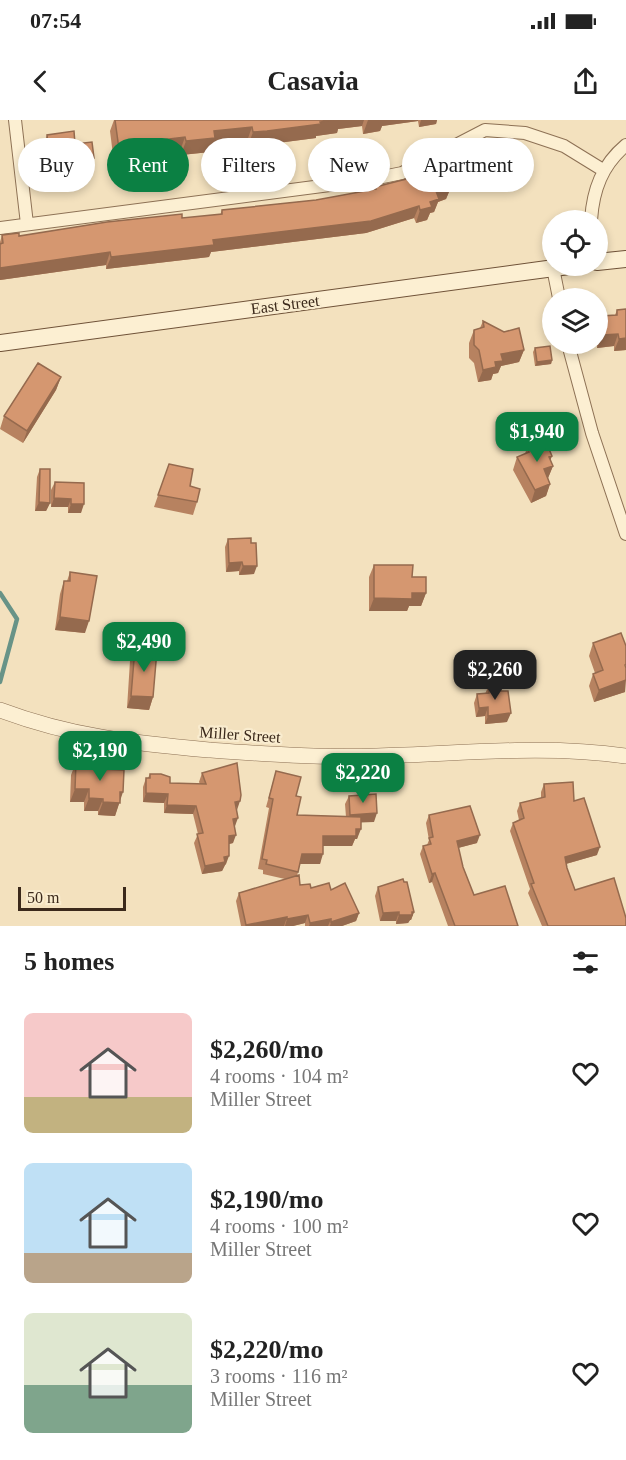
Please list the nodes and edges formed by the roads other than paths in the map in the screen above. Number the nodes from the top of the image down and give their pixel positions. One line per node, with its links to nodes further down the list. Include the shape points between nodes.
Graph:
1 (15, 120): 6 (street)
2 (483, 125): 4 (street, via 564,146); 6 (street, via 402,173)
3 (626, 145): 4 (street)
4 (603, 170): 5 (street)
5 (593, 210)
6 (27, 224): 7 (street)
7 (0, 228)
8 (626, 259): 9 (main road)
9 (608, 261)
10 (542, 270): 11 (main road, East Street)
11 (0, 343)
12 (571, 354): 13 (street)
13 (626, 534)
14 (0, 710): 15 (street, Miller Street, via 99,739 251,753 338,757 574,749)
15 (626, 756)

